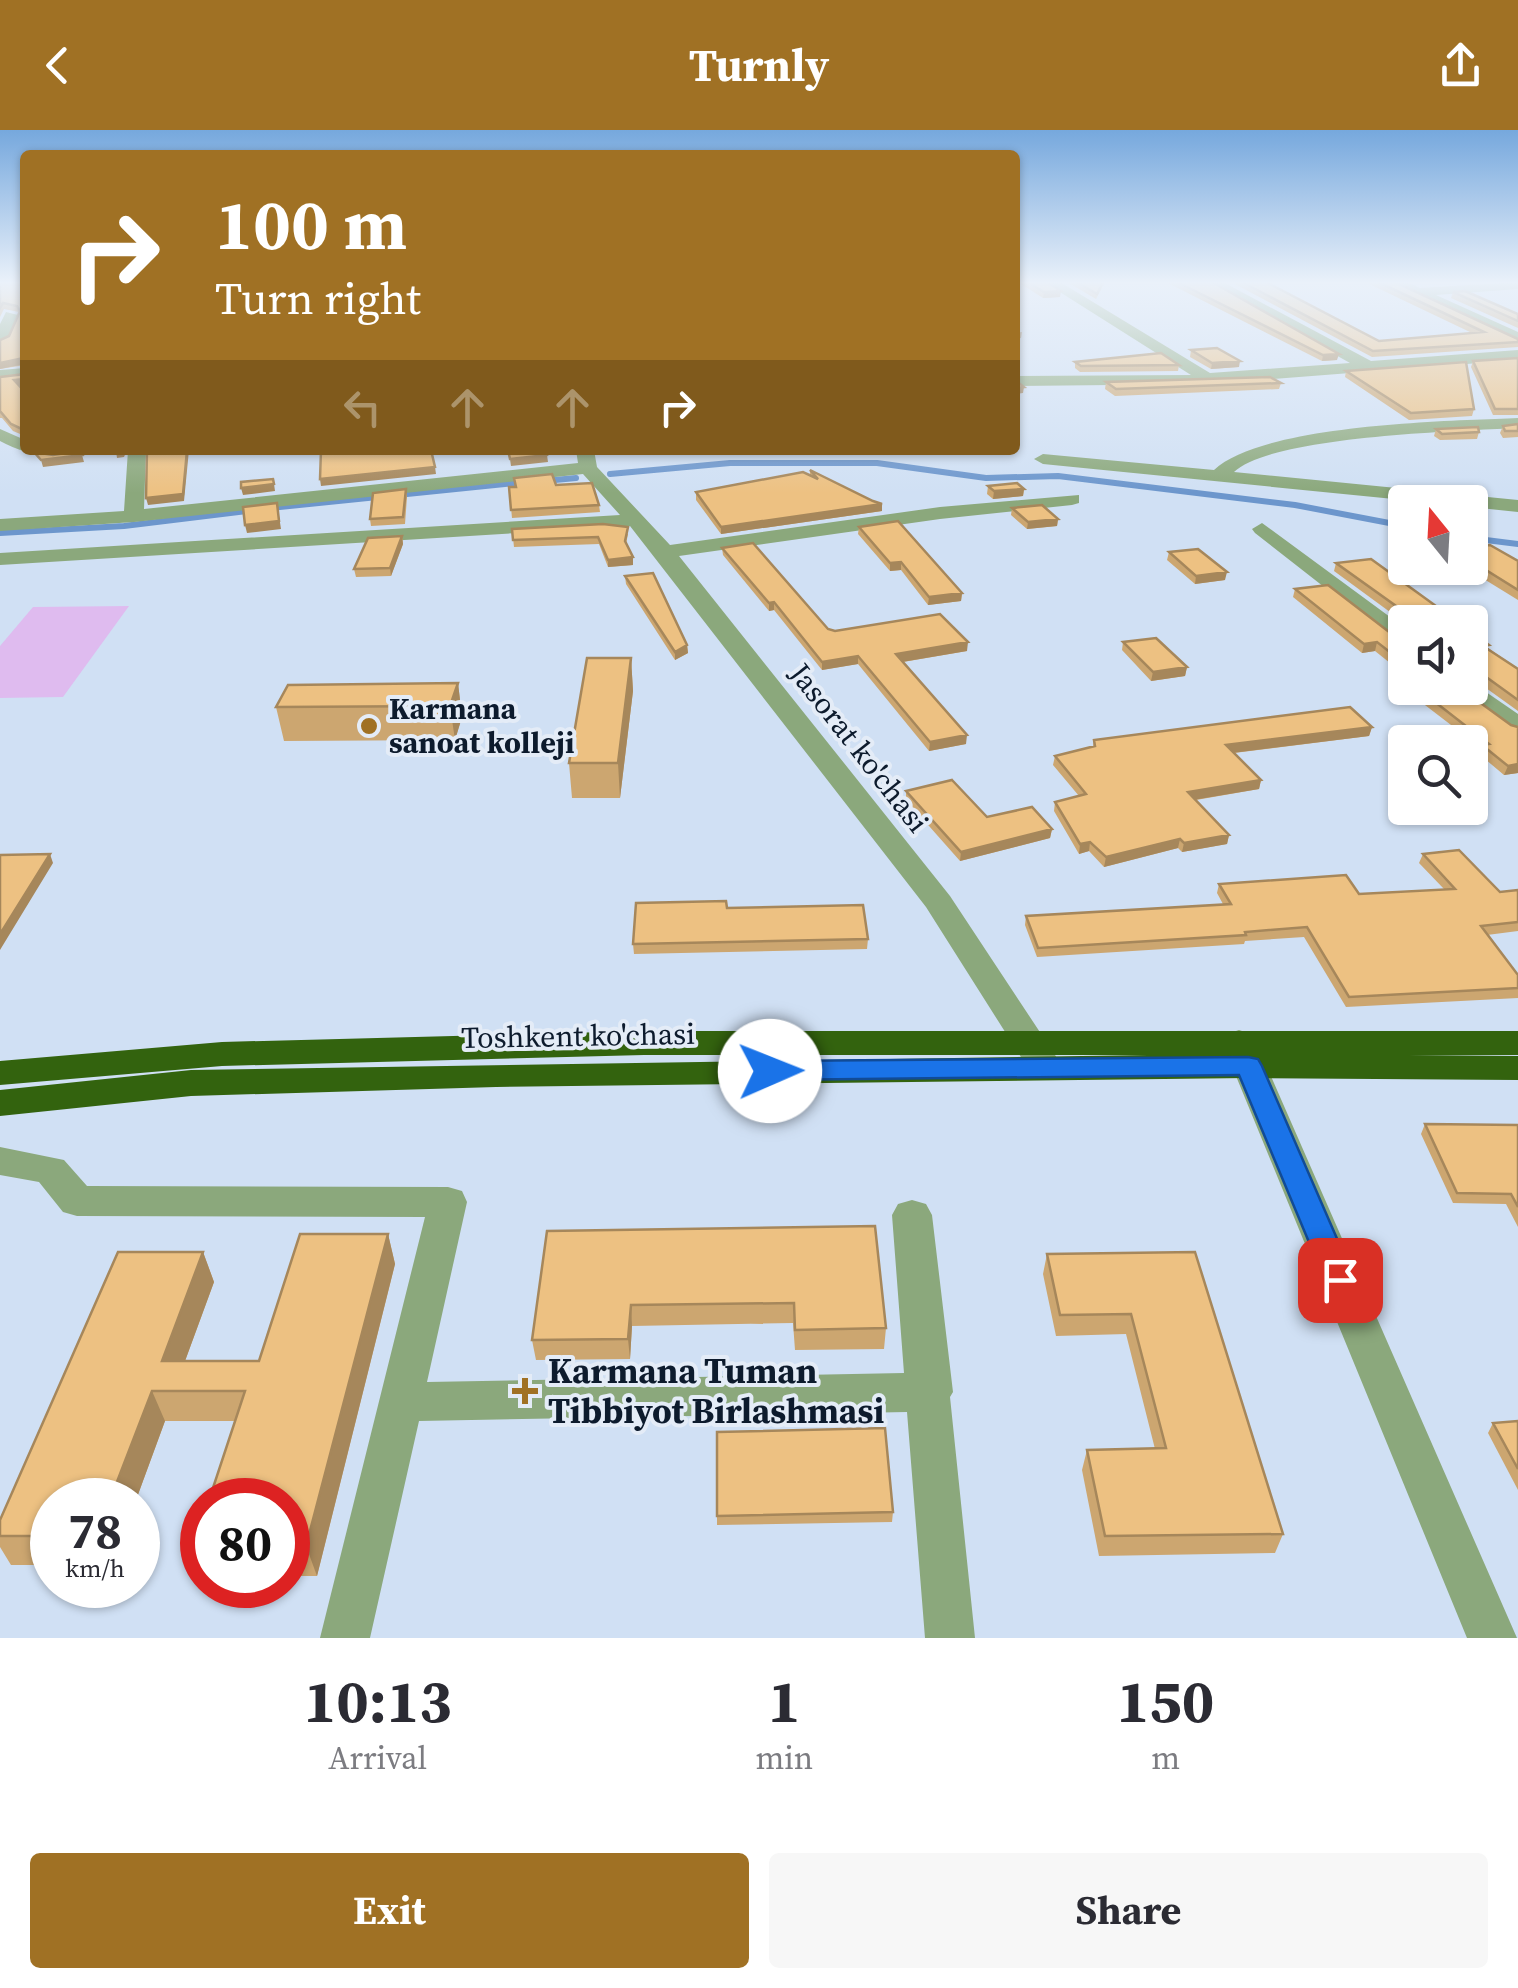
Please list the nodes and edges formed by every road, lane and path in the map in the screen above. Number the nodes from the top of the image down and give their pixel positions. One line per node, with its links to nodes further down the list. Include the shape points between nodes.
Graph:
1 (1165, 352): 5 (street)
2 (1343, 352): 4 (street)
3 (1518, 355): 4 (street)
4 (1368, 366): 5 (street)
5 (1209, 379): 6 (street)
6 (1024, 380)
7 (1518, 423): 11 (street, via 1293,444 1236,460)
8 (137, 455): 14 (street)
9 (1043, 459): 11 (street)
10 (592, 467): 14 (street); 15 (street, Jasorat ko'chasi)
11 (1219, 476): 13 (street)
12 (1072, 499): 18 (street)
13 (1518, 506)
14 (134, 516): 16 (street)
15 (635, 520): 18 (street, Jasorat ko'chasi); 19 (street)
16 (0, 525)
17 (1262, 530): 20 (street)
18 (664, 552): 25 (street, Jasorat ko'chasi, via 939,903)
19 (0, 559)
20 (1388, 626)
21 (1488, 703): 22 (street)
22 (1518, 726)
23 (1518, 1043): 24 (highway, Toshkent ko'chasi)
24 (1244, 1054): 25 (highway, Toshkent ko'chasi); 26 (highway, Toshkent ko'chasi); 35 (street)
25 (1039, 1056): 27 (highway, Toshkent ko'chasi, via 644,1043 222,1054); 28 (highway, Toshkent ko'chasi, via 191,1083)
26 (1518, 1068)
27 (0, 1073)
28 (0, 1103)
29 (0, 1161): 32 (street, via 51,1170 77,1201 448,1202)
30 (912, 1215): 31 (street)
31 (930, 1392): 32 (street); 34 (street)
32 (401, 1402): 33 (street)
33 (345, 1638)
34 (950, 1638)
35 (1492, 1638)

